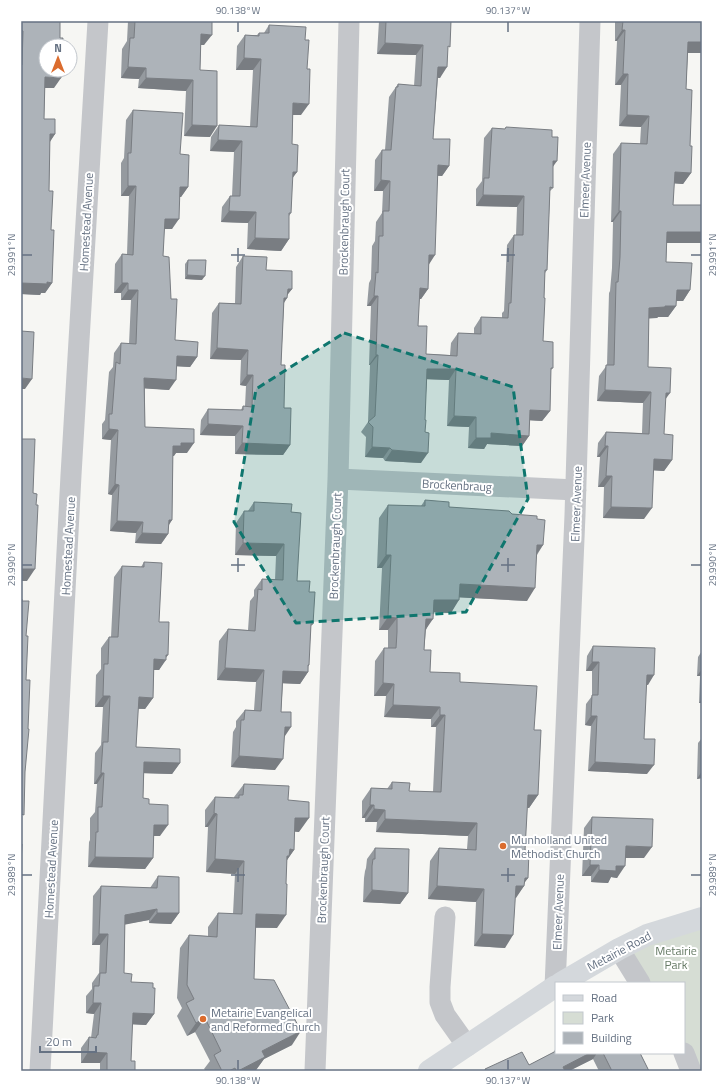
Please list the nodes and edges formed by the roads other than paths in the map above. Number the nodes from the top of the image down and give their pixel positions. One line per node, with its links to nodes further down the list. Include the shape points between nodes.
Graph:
1 (98, 21): 15 (street, Homestead Avenue)
2 (349, 21): 4 (street, Brockenbraugh Court)
3 (590, 21): 5 (street, Elmeer Avenue)
4 (338, 479): 5 (street, Brockenbraug); 16 (street, Brockenbraugh Court)
5 (576, 490): 9 (street, Elmeer Avenue)
6 (445, 917): 13 (street, via 440,1002 445,1015)
7 (702, 918): 8 (main road, Metairie Road, via 648,935)
8 (619, 949): 10 (main road, Metairie Road); 11 (street)
9 (557, 982)
10 (562, 982)
11 (639, 982)
12 (555, 986): 13 (main road, Metairie Road)
13 (467, 1046): 17 (main road, Metairie Road)
14 (684, 1054): 18 (street)
15 (40, 1071)
16 (315, 1071)
17 (429, 1071)
18 (691, 1071)

